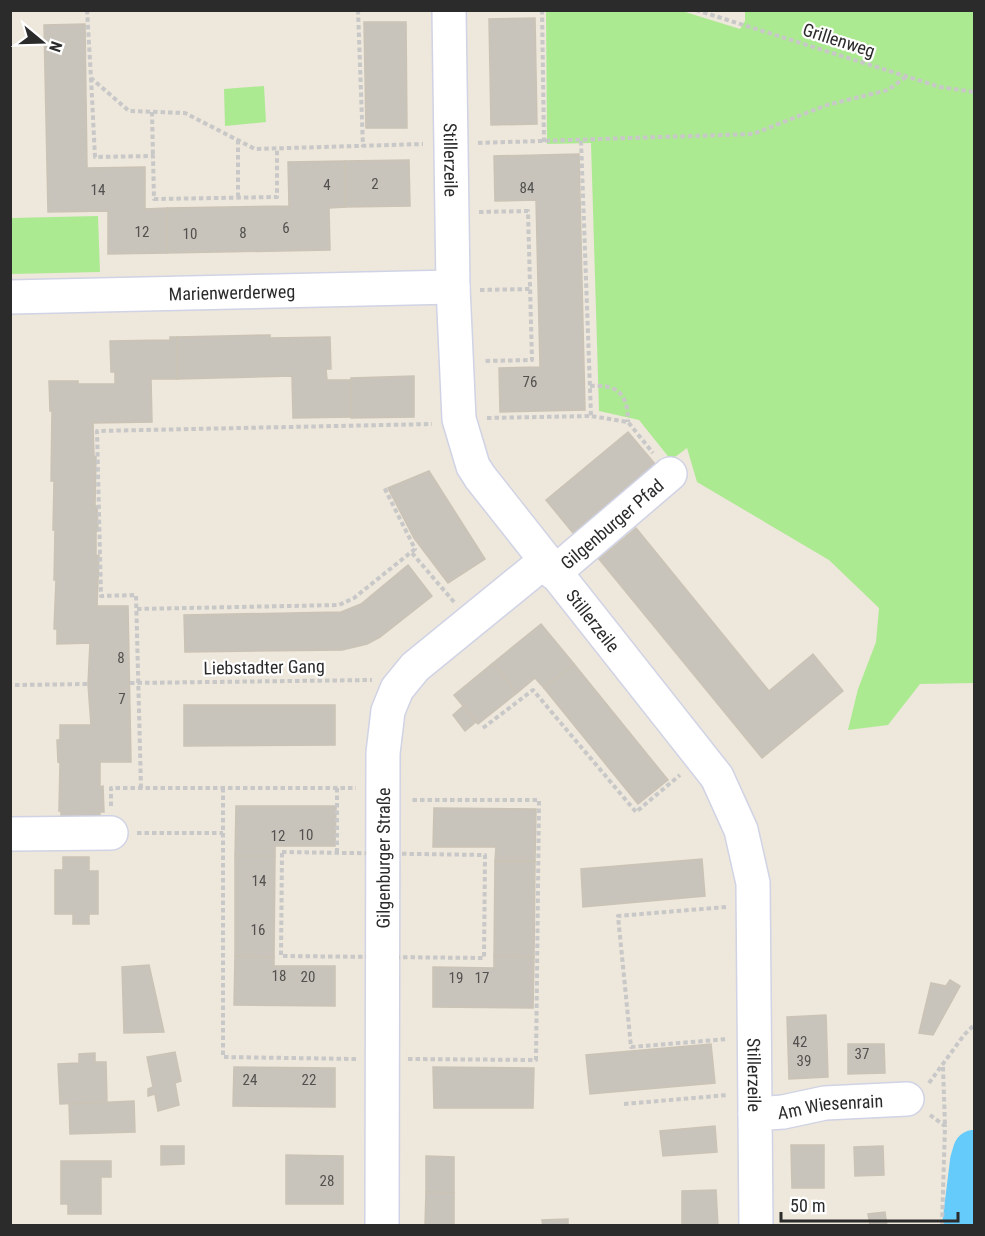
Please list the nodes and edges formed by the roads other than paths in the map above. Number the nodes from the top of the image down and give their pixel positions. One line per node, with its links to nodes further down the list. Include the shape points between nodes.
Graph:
1 (449, 10): 2 (street, Stillerzeile)
2 (453, 287): 3 (street, Marienwerderweg); 5 (street, Stillerzeile, via 459,421 473,466)
3 (10, 297)
4 (670, 474): 5 (street, Gilgenburger Pfad)
5 (550, 567): 9 (street, Stillerzeile, via 717,777 741,830 753,883); 10 (street, Gilgenburger Straße, via 415,667 397,689 388,711 383,794)
6 (111, 833): 7 (street)
7 (10, 834)
8 (907, 1099): 9 (street, Am Wiesenrain, via 825,1103 783,1112)
9 (755, 1104): 11 (street, Stillerzeile)
10 (382, 1226)
11 (756, 1226)

